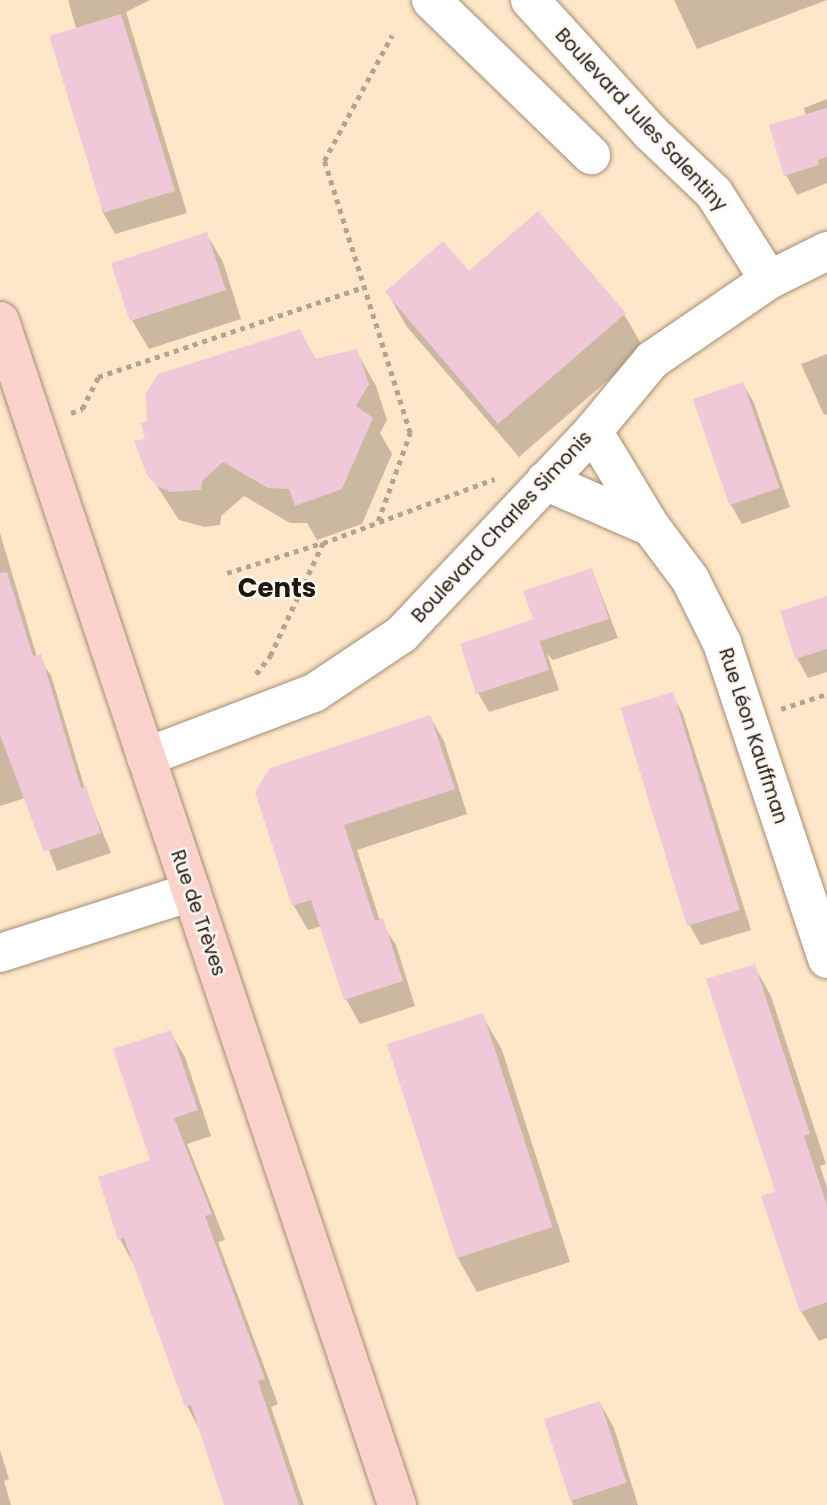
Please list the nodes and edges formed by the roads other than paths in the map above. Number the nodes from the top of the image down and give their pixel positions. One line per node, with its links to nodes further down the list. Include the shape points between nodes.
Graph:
1 (431, 0): 3 (street)
2 (530, 0): 5 (street, Boulevard Jules Salentiny, via 651,133 714,193)
3 (591, 155)
4 (827, 251): 5 (street, Boulevard Charles Simonis)
5 (769, 280): 7 (street, Boulevard Charles Simonis, via 652,360)
6 (0, 321): 10 (main road, Rue de Trèves)
7 (593, 431): 8 (street, Boulevard Charles Simonis); 9 (street, Rue Léon Kauffman)
8 (536, 490): 9 (street, Rue Léon Kauffman); 10 (street, Boulevard Charles Simonis, via 402,634 314,693)
9 (650, 527): 13 (street, Rue Léon Kauffman, via 690,579 722,643)
10 (146, 757): 11 (main road, Rue de Trèves)
11 (191, 892): 12 (street); 14 (main road, Rue de Trèves)
12 (0, 953)
13 (827, 959)
14 (397, 1505)

